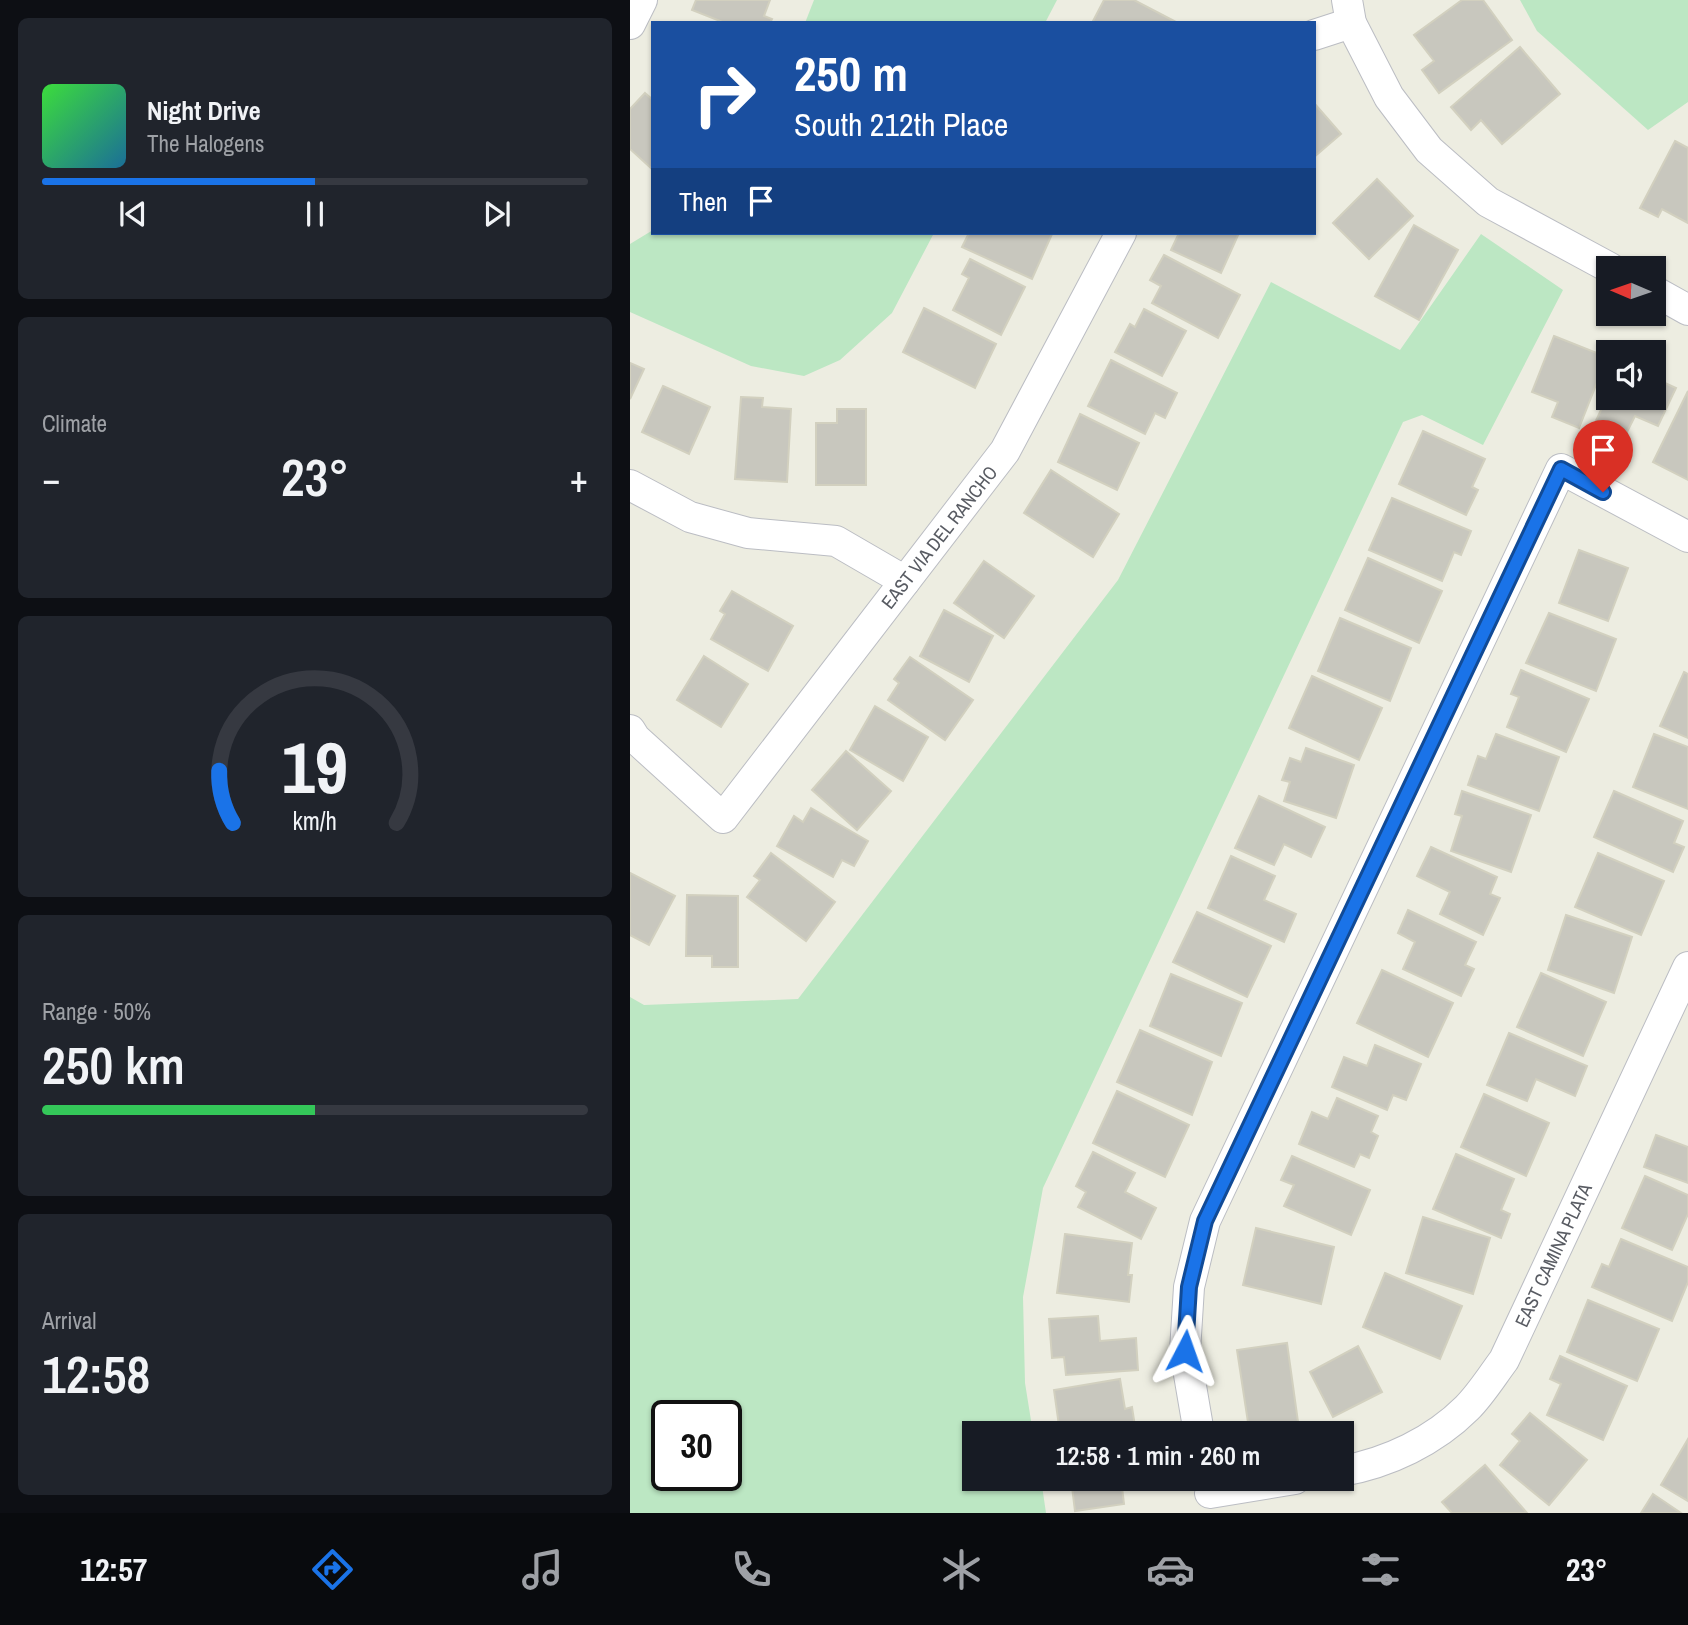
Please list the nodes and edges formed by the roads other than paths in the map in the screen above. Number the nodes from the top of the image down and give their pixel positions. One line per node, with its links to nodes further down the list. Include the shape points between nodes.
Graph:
1 (642, 0): 3 (street)
2 (1349, 11): 4 (street); 6 (street, via 1389,97 1429,149 1488,202)
3 (630, 24)
4 (1316, 34)
5 (1120, 235): 11 (street, EAST VIA DEL RANCHO, via 1005,451)
6 (1596, 260)
7 (1666, 298): 8 (street)
8 (1688, 310)
9 (630, 485): 11 (street, via 690,517 748,533 836,541)
10 (1688, 537): 14 (street, via 1561,469 1205,1221 1189,1287 1185,1351)
11 (905, 581): 12 (street, EAST VIA DEL RANCHO, via 723,818)
12 (630, 730)
13 (1688, 967): 15 (street, EAST CAMINA PLATA, via 1504,1360 1467,1408 1422,1444)
14 (1197, 1421)
15 (1354, 1469)
16 (1231, 1491): 17 (street)
17 (1210, 1495)

